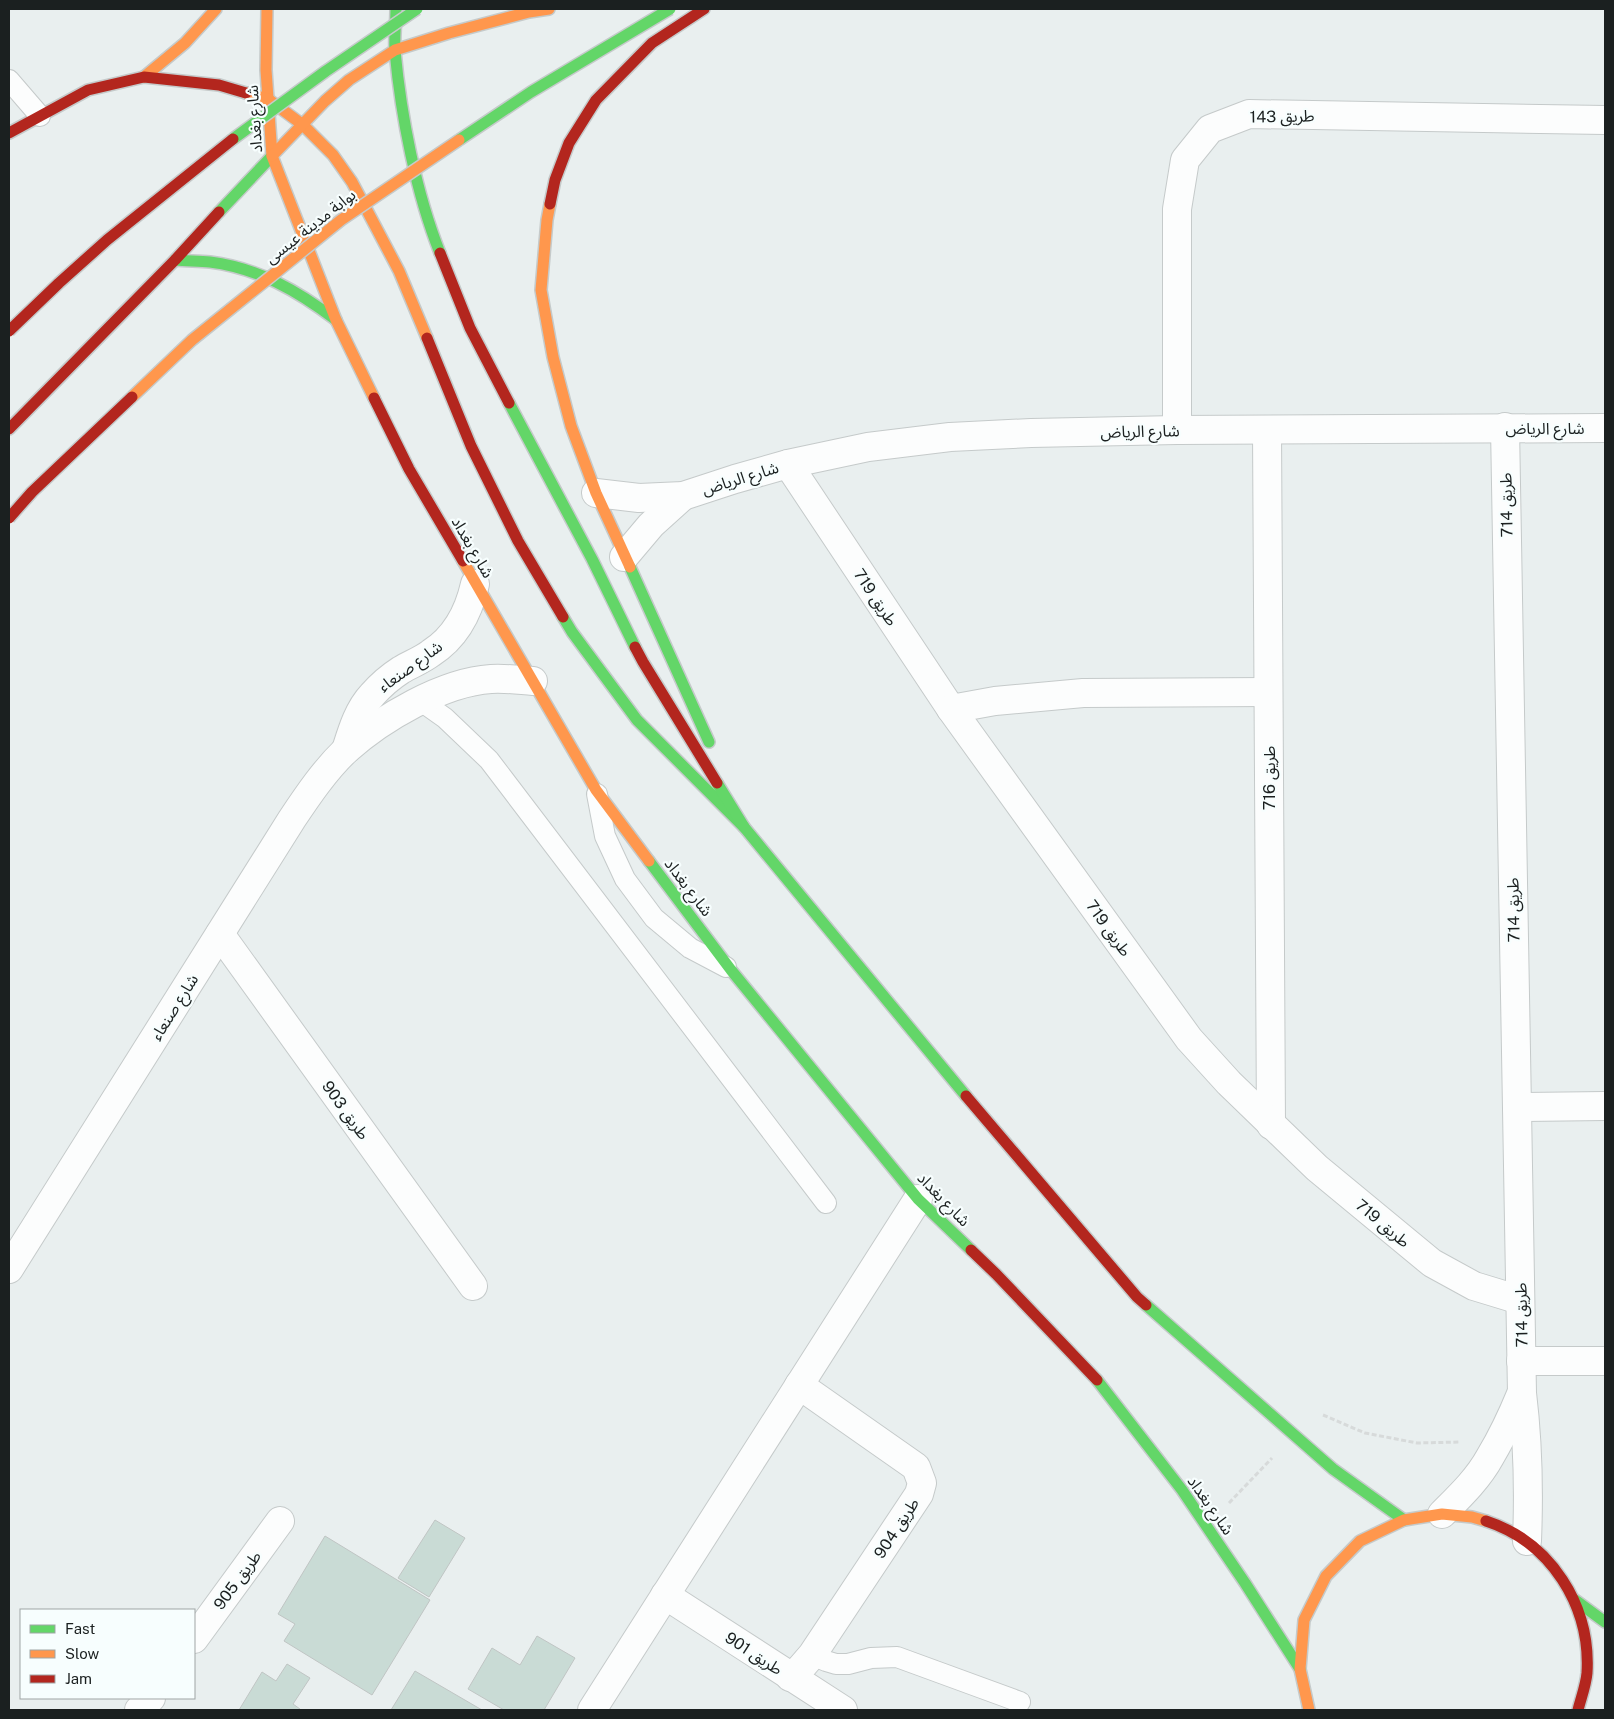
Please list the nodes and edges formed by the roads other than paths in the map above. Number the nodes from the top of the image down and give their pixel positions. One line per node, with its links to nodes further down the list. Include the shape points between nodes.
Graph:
1 (216, 9): 9 (main road, via 185,42)
2 (267, 9): 11 (main road, شارع بغداد)
3 (396, 9): 8 (main road)
4 (417, 9): 19 (main road, bridge, via 339,61 199,165 66,277)
5 (549, 9): 8 (main road, via 449,33)
6 (670, 9): 28 (main road, بوابة مدينة عيسى, bridge, via 531,92 341,220 192,340 32,492)
7 (704, 9): 26 (main road, via 652,43 596,100 569,143 555,180 547,220 542,290 553,357 571,426)
8 (395, 50): 14 (main road, via 349,80); 37 (main road, via 406,130 429,225 470,328 643,662)
9 (144, 77): 11 (main road, via 219,85); 12 (main road, via 88,90)
10 (9, 80): 12 (lane)
11 (268, 99): 14 (main road); 16 (main road, شارع بغداد)
12 (40, 116): 15 (main road)
13 (1605, 120): 23 (street, طريق 143, via 1250,114 1210,129 1185,160 1177,209)
14 (303, 125): 16 (main road); 37 (main road, via 333,155 352,182 399,271 471,446 518,541 572,632 637,720)
15 (9, 133)
16 (272, 156): 17 (main road); 18 (main road, شارع بغداد)
17 (175, 260): 18 (main road, via 245,269 278,281 309,298); 22 (main road)
18 (336, 320): 30 (main road, شارع بغداد, via 409,468)
19 (9, 331)
20 (1505, 427): 21 (street, شارع الرياض); 24 (street, شارع الرياض); 41 (street, طريق 714)
21 (1605, 428)
22 (9, 429)
23 (1177, 430): 24 (street, شارع الرياض); 25 (street, شارع الرياض, via 950,437 868,447)
24 (1267, 430): 32 (street, طريق 716)
25 (788, 464): 27 (street, شارع الرياض); 34 (street, طريق 719)
26 (596, 493): 27 (street, شارع الرياض, via 639,498); 29 (main road)
27 (683, 496): 29 (street, شارع الرياض, via 651,524)
28 (9, 518)
29 (624, 557): 37 (main road, via 717,758)
30 (475, 584): 31 (main road, شارع بغداد); 35 (street, شارع صنعاء, via 465,615 445,642 401,670 371,696 360,713)
31 (533, 681): 33 (street, شارع صنعاء, via 476,681 449,688); 36 (main road, شارع بغداد)
32 (1268, 692): 34 (street, via 1083,693 995,701); 42 (street, طريق 716)
33 (421, 701): 35 (street, شارع صنعاء, via 395,715); 44 (lane, via 446,718 489,760)
34 (951, 709): 42 (street, طريق 719, via 1189,1039)
35 (346, 750): 38 (street, شارع صنعاء, via 309,795)
36 (596, 790): 39 (main road, شارع بغداد); 39 (lane, via 605,836 636,895 654,918 690,948)
37 (744, 827): 53 (main road, via 951,1079 1137,1297 1334,1469)
38 (220, 934): 45 (street, شارع صنعاء); 46 (street, طريق 903)
39 (731, 970): 43 (main road, شارع بغداد)
40 (1605, 1106): 41 (street)
41 (1517, 1107): 47 (street, طريق 714)
42 (1272, 1125): 47 (street, طريق 719, via 1317,1168 1432,1263 1474,1286)
43 (918, 1199): 50 (street); 61 (main road, شارع بغداد, via 996,1274 1095,1378 1182,1490)
44 (826, 1203)
45 (9, 1269)
46 (473, 1286)
47 (1520, 1300): 49 (street, طريق 714)
48 (1605, 1361): 49 (street)
49 (1521, 1362): 51 (street, طريق 714)
50 (800, 1385): 56 (street); 60 (street, طريق 904, via 916,1468 922,1483 919,1494)
51 (1522, 1392): 52 (street, طريق 714, via 1508,1426 1489,1458 1468,1488); 55 (street, طريق 714, via 1529,1467)
52 (1442, 1514): 53 (main road); 55 (main road, via 1472,1517 1501,1526)
53 (1404, 1520): 61 (main road, via 1360,1542 1326,1576 1304,1620)
54 (280, 1521): 59 (street, طريق 905)
55 (1527, 1541): 57 (main road, via 1554,1567)
56 (665, 1595): 62 (street, طريق 901); 65 (street)
57 (1575, 1600): 58 (main road); 67 (main road, via 1586,1636 1587,1674)
58 (1605, 1622)
59 (195, 1638)
60 (812, 1655): 62 (street, طريق 904); 63 (lane, via 836,1664 897,1657)
61 (1300, 1668): 64 (main road)
62 (790, 1677): 66 (street, طريق 901)
63 (1020, 1702)
64 (1306, 1709)
65 (592, 1710)
66 (843, 1710)
67 (1578, 1710)

